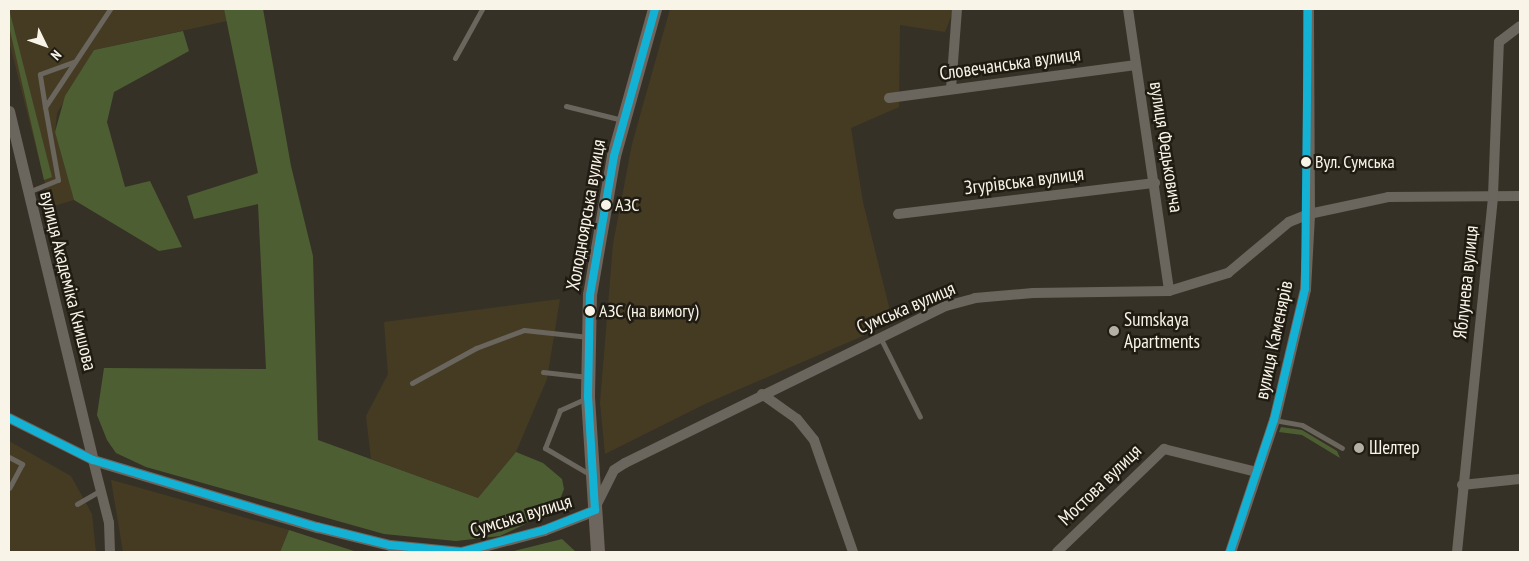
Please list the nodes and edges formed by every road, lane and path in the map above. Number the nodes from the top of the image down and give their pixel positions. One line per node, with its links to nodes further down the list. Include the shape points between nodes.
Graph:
1 (110, 9): 9 (lane)
2 (482, 9): 8 (lane)
3 (655, 9): 16 (main road, Холодноярська вулиця)
4 (957, 9): 11 (street)
5 (1128, 9): 10 (street, вулиця Федьковича)
6 (1308, 9): 22 (street, вулиця Каменярів)
7 (1520, 26): 19 (street, Яблунева вулиця, via 1499,42)
8 (455, 58)
9 (74, 62): 14 (lane); 14 (lane, via 40,74)
10 (1136, 65): 11 (street, Словечанська вулиця); 17 (street, вулиця Федьковича)
11 (951, 89): 12 (street, Словечанська вулиця)
12 (889, 98)
13 (566, 106): 16 (lane)
14 (45, 107): 18 (lane, via 58,180)
15 (9, 111): 18 (street, вулиця Академіка Книшова)
16 (623, 120): 25 (main road, Холодноярська вулиця, via 590,295)
17 (1155, 183): 21 (street, Згурівська вулиця); 23 (street, вулиця Федьковича)
18 (28, 192): 36 (street, вулиця Академіка Книшова)
19 (1493, 196): 20 (street, Сумська вулиця); 22 (street, Сумська вулиця, via 1388,197); 40 (street, Яблунева вулиця)
20 (1520, 196)
21 (898, 214)
22 (1309, 214): 23 (street, Сумська вулиця, via 1290,222 1228,273); 33 (street, вулиця Каменярів, via 1305,289)
23 (1169, 291): 24 (street, Сумська вулиця, via 975,298)
24 (879, 336): 29 (street, Сумська вулиця); 31 (lane)
25 (589, 337): 27 (main road, Холодноярська вулиця); 28 (lane, via 524,330)
26 (543, 372): 27 (lane)
27 (588, 377): 30 (main road, Холодноярська вулиця)
28 (412, 383)
29 (762, 394): 44 (street, Сумська вулиця, via 619,467); 48 (street, via 798,419 814,440)
30 (588, 397): 38 (main road, Холодноярська вулиця); 38 (lane, via 560,410 546,448)
31 (920, 417)
32 (9, 418): 36 (street, Сумська вулиця)
33 (1274, 420): 34 (lane, via 1302,425); 37 (street, вулиця Каменярів)
34 (1342, 448)
35 (9, 457): 41 (lane, via 22,464)
36 (93, 460): 42 (street); 46 (street, Сумська вулиця, via 317,527 390,544)
37 (1257, 472): 49 (street, Мостова вулиця, via 1164,450); 50 (street, вулиця Каменярів)
38 (595, 477): 44 (main road, Холодноярська вулиця)
39 (1520, 479): 40 (street)
40 (1462, 485): 51 (street, Яблунева вулиця)
41 (9, 488)
42 (101, 490): 43 (lane); 45 (street, via 110,522)
43 (77, 504)
44 (595, 510): 46 (street, Сумська вулиця, via 536,533); 47 (main road, Холодноярська вулиця)
45 (110, 552)
46 (461, 552)
47 (598, 552)
48 (853, 552)
49 (1057, 552)
50 (1230, 552)
51 (1456, 552)

